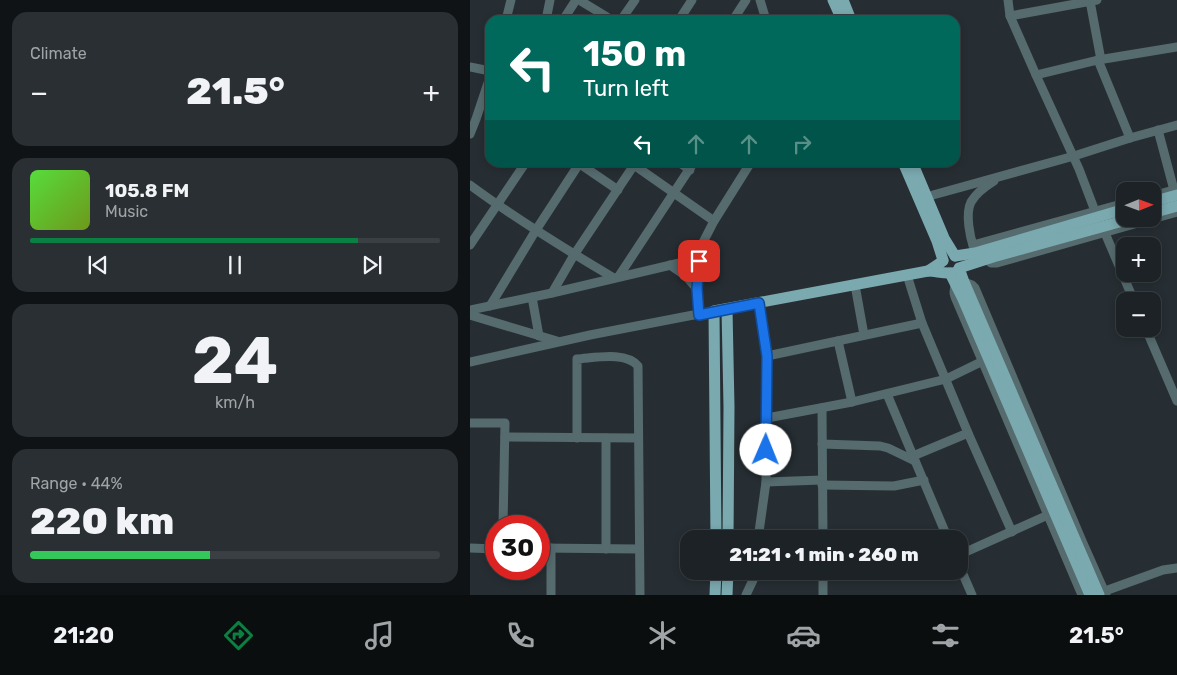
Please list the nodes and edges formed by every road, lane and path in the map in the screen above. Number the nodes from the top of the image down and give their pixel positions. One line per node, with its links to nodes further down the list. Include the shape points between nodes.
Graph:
1 (511, 0): 12 (street)
2 (550, 0): 13 (street)
3 (578, 0): 14 (street); 15 (street)
4 (635, 0): 16 (street)
5 (692, 0): 17 (street)
6 (746, 0): 18 (street)
7 (760, 0): 19 (street)
8 (833, 0): 20 (main road)
9 (843, 0): 21 (main road)
10 (1008, 0): 22 (street)
11 (1094, 1): 22 (street); 24 (street)
12 (507, 15)
13 (547, 15)
14 (567, 15)
15 (604, 15)
16 (624, 15)
17 (685, 15)
18 (736, 15)
19 (764, 15)
20 (840, 15)
21 (849, 15)
22 (1010, 16): 27 (street)
23 (1177, 47): 24 (street)
24 (1100, 60): 27 (street); 32 (street)
25 (470, 67): 26 (street)
26 (485, 71)
27 (1036, 75): 33 (street)
28 (485, 94): 31 (street)
29 (1177, 125): 30 (street)
30 (1158, 130): 32 (street); 46 (street)
31 (470, 134)
32 (1130, 138): 33 (street)
33 (1074, 156): 43 (street); 55 (street)
34 (523, 167): 51 (street)
35 (575, 167): 62 (street)
36 (584, 167): 45 (street)
37 (633, 167): 45 (street)
38 (639, 167): 47 (street)
39 (691, 167): 47 (street)
40 (747, 167): 59 (street)
41 (905, 167): 70 (main road)
42 (914, 167): 68 (main road)
43 (1001, 177): 49 (street); 66 (street, via 971,202 970,236)
44 (470, 185): 51 (street)
45 (618, 190): 67 (street)
46 (1176, 191): 48 (street); 50 (main road)
47 (674, 193): 59 (street); 75 (street)
48 (1161, 194)
49 (933, 195)
50 (1161, 198)
51 (497, 205): 62 (street); 64 (street)
52 (1116, 205): 55 (street)
53 (1177, 206): 54 (main road)
54 (1161, 210)
55 (1095, 211): 66 (street)
56 (1116, 211): 66 (main road)
57 (1177, 212): 58 (street)
58 (1161, 216)
59 (714, 221): 65 (street)
60 (1116, 223): 69 (main road)
61 (1122, 228): 63 (street)
62 (536, 230): 67 (street); 82 (street)
63 (1105, 233): 69 (street, via 997,263); 78 (street)
64 (470, 245)
65 (701, 247): 71 (street, via 688,261); 77 (street)
66 (974, 249): 68 (main road)
67 (574, 255): 75 (street); 79 (street)
68 (955, 256): 70 (main road, via 947,256); 74 (main road, via 960,263)
69 (986, 260): 74 (main road)
70 (943, 261): 72 (main road); 74 (main road, via 943,269)
71 (670, 265): 75 (street); 77 (street)
72 (928, 271): 73 (main road); 74 (main road)
73 (907, 275): 76 (main road); 88 (street)
74 (955, 276): 95 (street, via 955,297); 134 (main road); 143 (main road)
75 (617, 277): 79 (street)
76 (855, 284): 81 (main road); 89 (street)
77 (697, 289): 87 (street)
78 (1130, 292)
79 (552, 293): 80 (street)
80 (532, 297): 82 (street); 90 (street)
81 (759, 303): 83 (main road); 94 (street)
82 (490, 306): 84 (street)
83 (727, 309): 85 (main road); 117 (main road)
84 (470, 310)
85 (714, 311): 87 (street); 116 (main road)
86 (470, 315): 90 (street)
87 (699, 315): 93 (street)
88 (922, 323): 89 (street); 97 (street)
89 (864, 335): 92 (street)
90 (539, 336): 93 (street)
91 (1149, 337): 99 (street)
92 (838, 341): 94 (street); 100 (street)
93 (559, 342): 96 (street)
94 (767, 356): 102 (street)
95 (982, 360): 97 (street); 115 (street)
96 (470, 362)
97 (946, 379): 98 (street); 104 (street)
98 (887, 394): 100 (street); 110 (street)
99 (1177, 401)
100 (852, 402): 101 (street)
101 (822, 408): 102 (street); 109 (street)
102 (767, 418): 112 (street)
103 (470, 423): 105 (street, via 505,423)
104 (968, 433): 110 (street); 121 (street)
105 (505, 437): 106 (street); 114 (street)
106 (577, 438): 107 (street); 108 (street, via 577,359 619,357 638,366)
107 (606, 438): 108 (street); 125 (street)
108 (638, 438): 126 (street)
109 (822, 444): 110 (street, via 880,446); 113 (street)
110 (914, 458): 111 (street)
111 (924, 480): 113 (street, via 894,486); 120 (street)
112 (766, 482): 113 (street); 118 (street)
113 (822, 482): 119 (street)
114 (503, 515)
115 (1048, 515): 121 (street); 142 (street)
116 (716, 530)
117 (728, 530)
118 (759, 530)
119 (823, 530)
120 (944, 530)
121 (1012, 532): 127 (street)
122 (470, 548): 124 (street)
123 (551, 548): 125 (street); 135 (street)
124 (485, 549)
125 (606, 549): 126 (street)
126 (639, 549): 136 (street)
127 (968, 551)
128 (1177, 568): 134 (street, via 1163,570)
129 (716, 580): 137 (main road)
130 (728, 580): 138 (main road)
131 (753, 580): 139 (street)
132 (823, 580): 140 (street)
133 (966, 580): 141 (street)
134 (1103, 594)
135 (551, 595)
136 (640, 595)
137 (715, 595)
138 (727, 595)
139 (746, 595)
140 (823, 595)
141 (972, 595)
142 (1082, 595)
143 (1090, 595)

